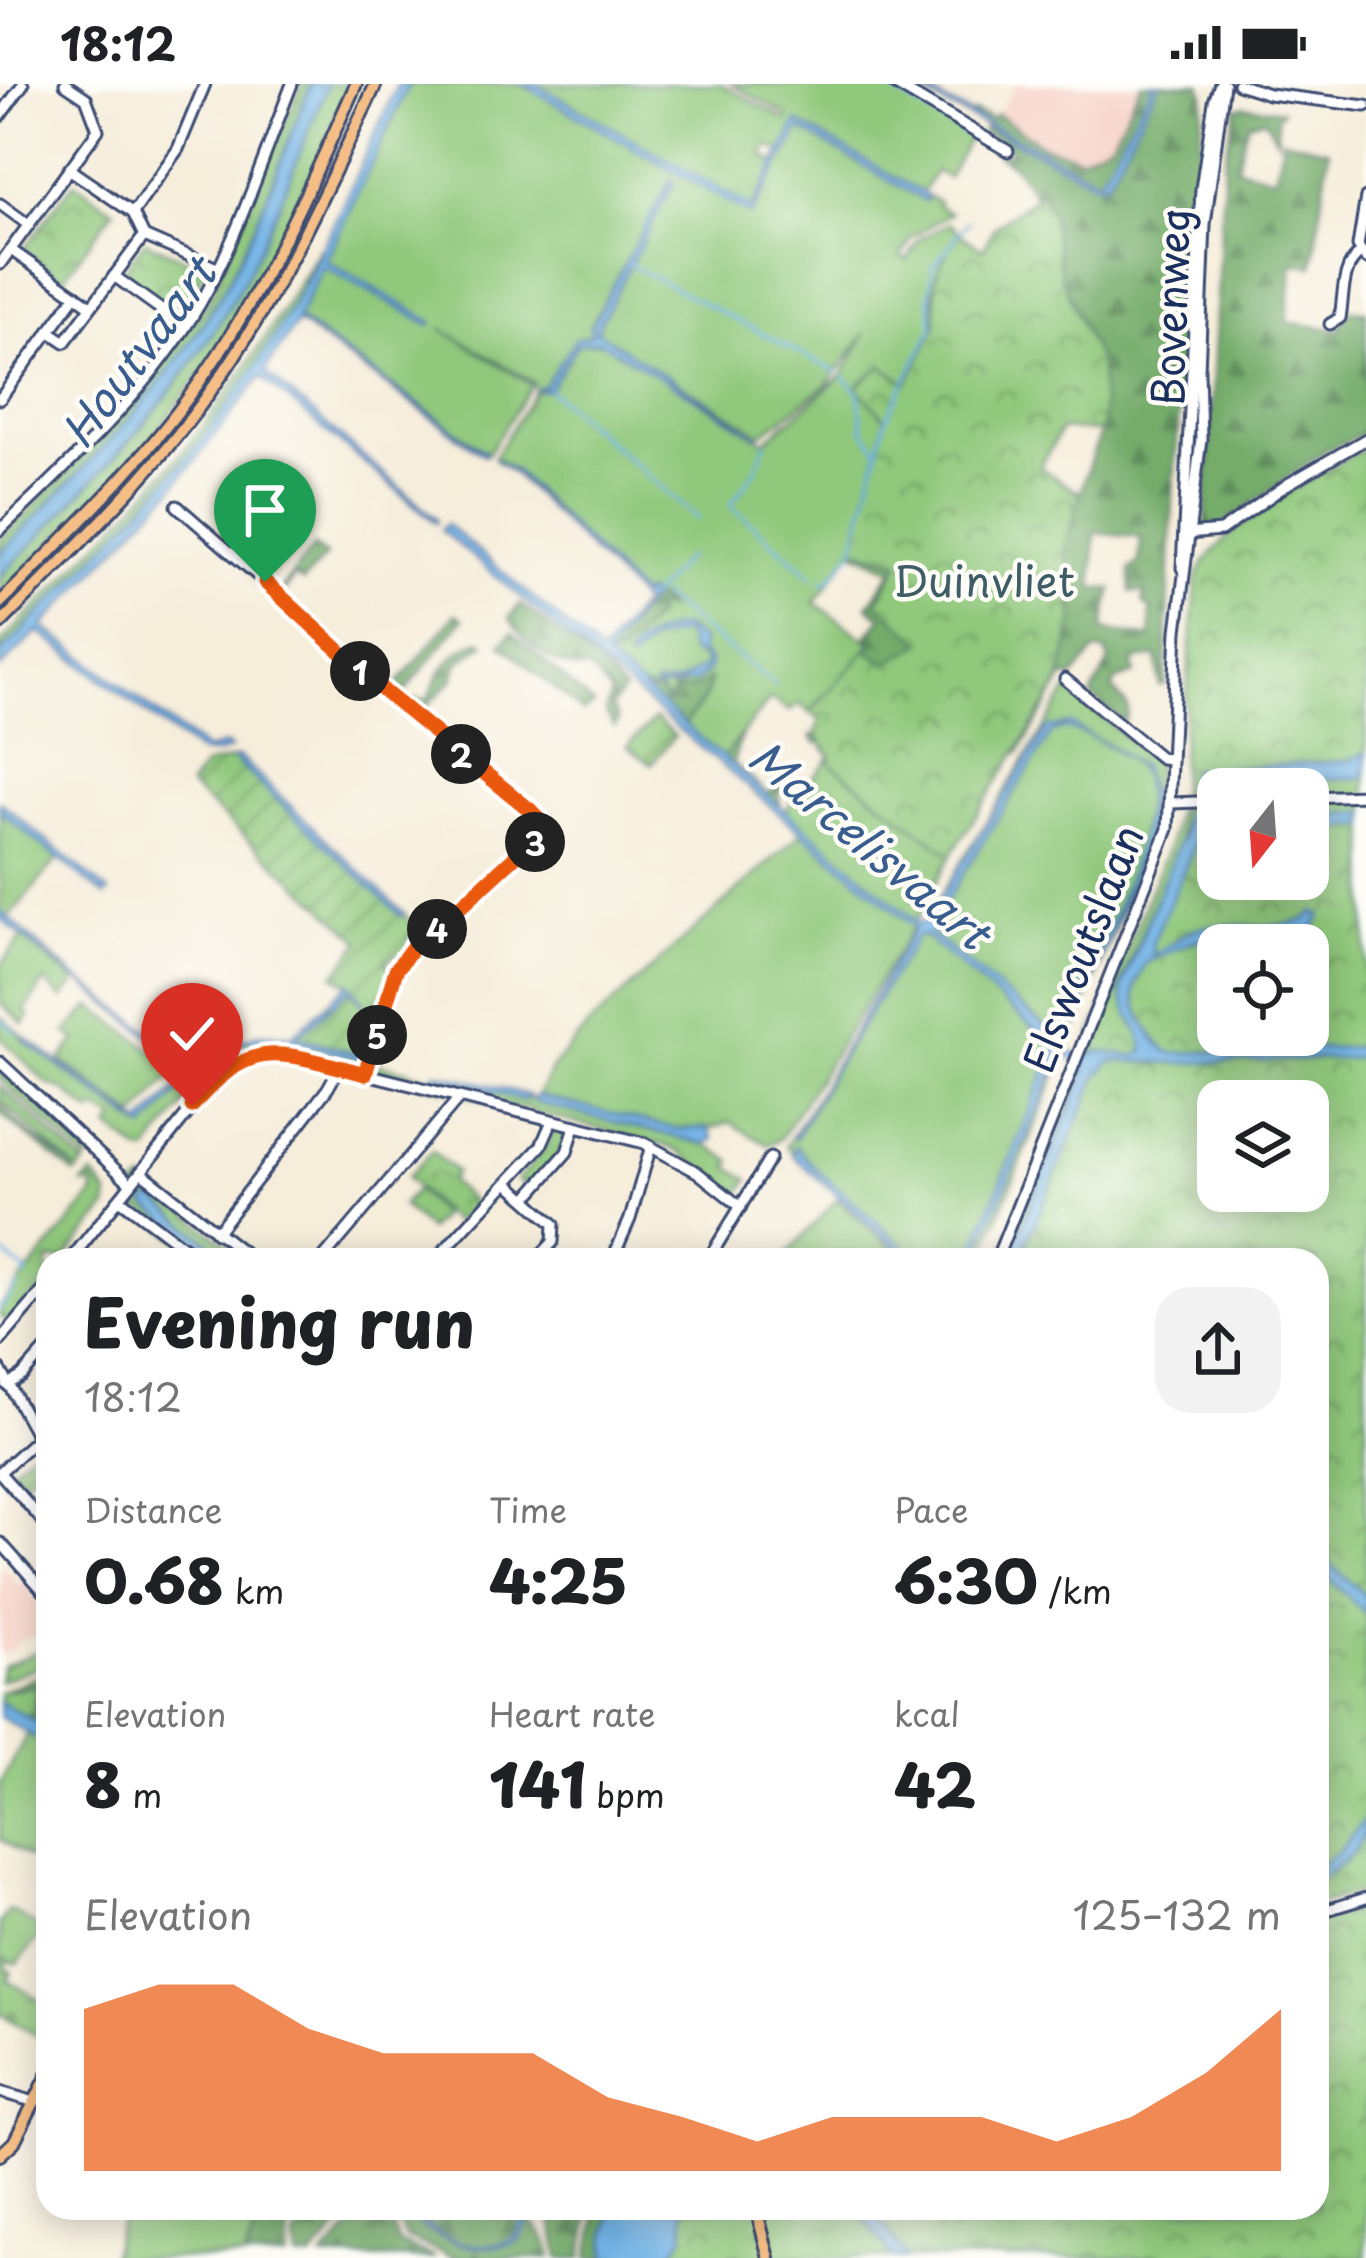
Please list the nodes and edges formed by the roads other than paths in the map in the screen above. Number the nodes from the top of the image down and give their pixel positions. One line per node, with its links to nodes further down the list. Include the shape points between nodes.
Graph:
1 (23, 84): 13 (street)
2 (65, 84): 15 (street, via 86,98 98,130)
3 (205, 84): 18 (street, via 178,149)
4 (292, 84): 24 (street)
5 (356, 84): 36 (main road, via 286,235 201,379 149,446)
6 (376, 84): 37 (main road, via 274,291 206,399)
7 (894, 84): 14 (street)
8 (1222, 84): 35 (street, Bovenweg, via 1201,189)
9 (1238, 84): 11 (street)
10 (1311, 84): 11 (street)
11 (1306, 99): 12 (street)
12 (1366, 106)
13 (0, 116)
14 (1008, 151)
15 (69, 169): 18 (street); 19 (street)
16 (1366, 197): 22 (street)
17 (0, 204): 19 (street)
18 (133, 213): 20 (street)
19 (29, 225): 21 (street)
20 (144, 236): 24 (street); 25 (street)
21 (11, 250): 23 (street); 26 (street)
22 (1363, 256): 28 (street, via 1352,259 1340,318)
23 (0, 264)
24 (217, 268): 29 (street)
25 (114, 276): 27 (street); 29 (street)
26 (76, 295): 27 (street); 30 (street)
27 (92, 306): 30 (street, via 65,342)
28 (1330, 324)
29 (185, 327): 34 (street, via 71,461)
30 (50, 331): 31 (street)
31 (0, 399)
32 (1366, 440): 35 (street, via 1221,531)
33 (177, 506): 46 (street, via 546,828 434,931 426,929 396,970)
34 (0, 530)
35 (1187, 534): 39 (street, Elswoutslaan)
36 (0, 603)
37 (0, 624)
38 (1065, 679): 39 (street)
39 (1169, 759): 43 (street, Elswoutslaan)
40 (1366, 795): 41 (street)
41 (1329, 796)
42 (1197, 801): 43 (street)
43 (1170, 803): 67 (street, Elswoutslaan, via 1165,842)
44 (0, 1062): 53 (street)
45 (339, 1068): 46 (street); 52 (street, via 294,1056 241,1060 217,1077); 58 (street)
46 (365, 1074): 47 (street)
47 (459, 1098): 48 (street); 62 (street)
48 (552, 1120): 49 (street); 54 (street)
49 (575, 1126): 50 (street); 55 (street, via 567,1152)
50 (651, 1146): 57 (street); 65 (street)
51 (770, 1158): 57 (street)
52 (141, 1172): 53 (street); 58 (street)
53 (129, 1182): 56 (street)
54 (508, 1183): 55 (street); 63 (street)
55 (527, 1198): 64 (street, via 554,1223)
56 (121, 1200): 59 (street); 60 (street)
57 (741, 1207): 66 (street)
58 (216, 1233): 61 (street)
59 (80, 1248)
60 (184, 1248)
61 (237, 1248)
62 (332, 1248)
63 (446, 1248)
64 (548, 1248)
65 (618, 1248)
66 (715, 1248)
67 (1001, 1248)
68 (36, 1299): 69 (street)
69 (0, 1341)
70 (36, 1361): 72 (street)
71 (0, 1369): 72 (street)
72 (7, 1385): 73 (street)
73 (36, 1432)
74 (36, 1440): 75 (street)
75 (1, 1471): 76 (street)
76 (36, 1513)
77 (1, 1544): 78 (street)
78 (36, 1583)
79 (1366, 1898): 80 (street)
80 (1329, 1909)
81 (0, 2092): 82 (street)
82 (35, 2102): 83 (main road)
83 (0, 2155)
84 (759, 2220): 85 (main road)
85 (769, 2258)

